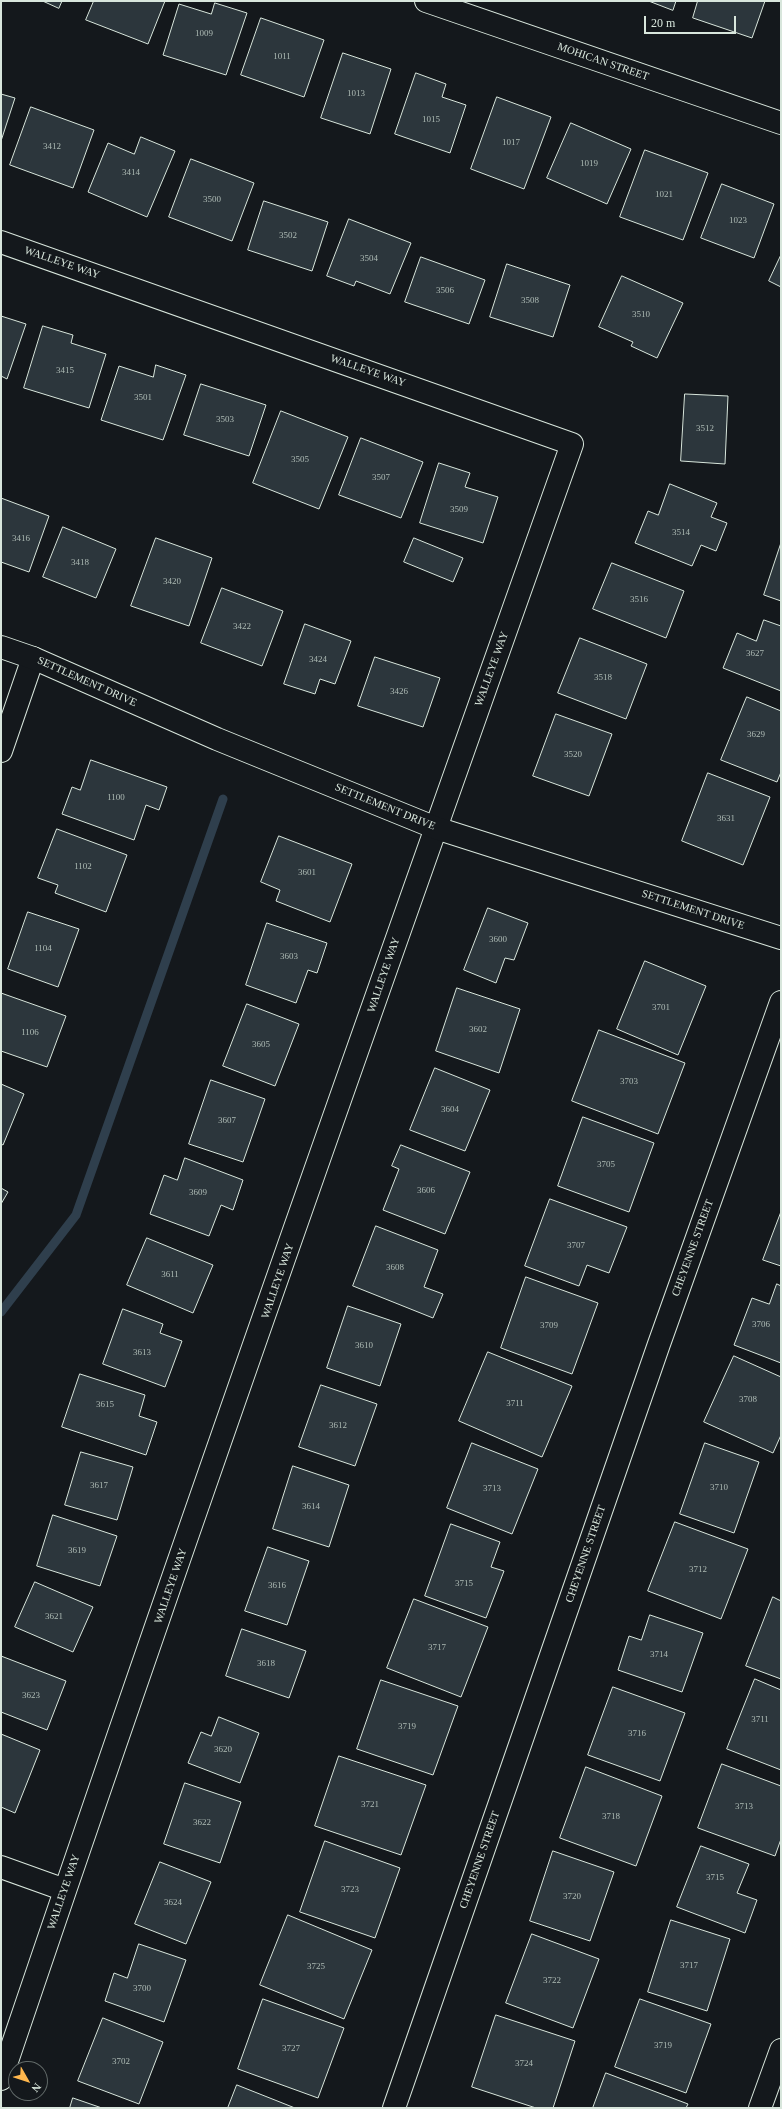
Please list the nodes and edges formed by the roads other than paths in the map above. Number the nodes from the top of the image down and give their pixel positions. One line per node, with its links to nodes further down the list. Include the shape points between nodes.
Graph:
1 (426, 1): 2 (street, MOHICAN STREET)
2 (781, 123)
3 (1, 242): 7 (street, WALLEYE WAY, via 572,444)
4 (1, 647): 5 (street, SETTLEMENT DRIVE)
5 (33, 658): 6 (street); 7 (street, SETTLEMENT DRIVE, via 217,739)
6 (1, 751)
7 (436, 828): 8 (street, SETTLEMENT DRIVE); 11 (street, WALLEYE WAY)
8 (781, 938)
9 (781, 1002): 14 (street, CHEYENNE STREET, via 659,1344)
10 (1, 1867): 11 (street)
11 (65, 1890): 13 (street, WALLEYE WAY)
12 (781, 2050): 15 (street)
13 (1, 2079)
14 (394, 2108)
15 (760, 2108)

